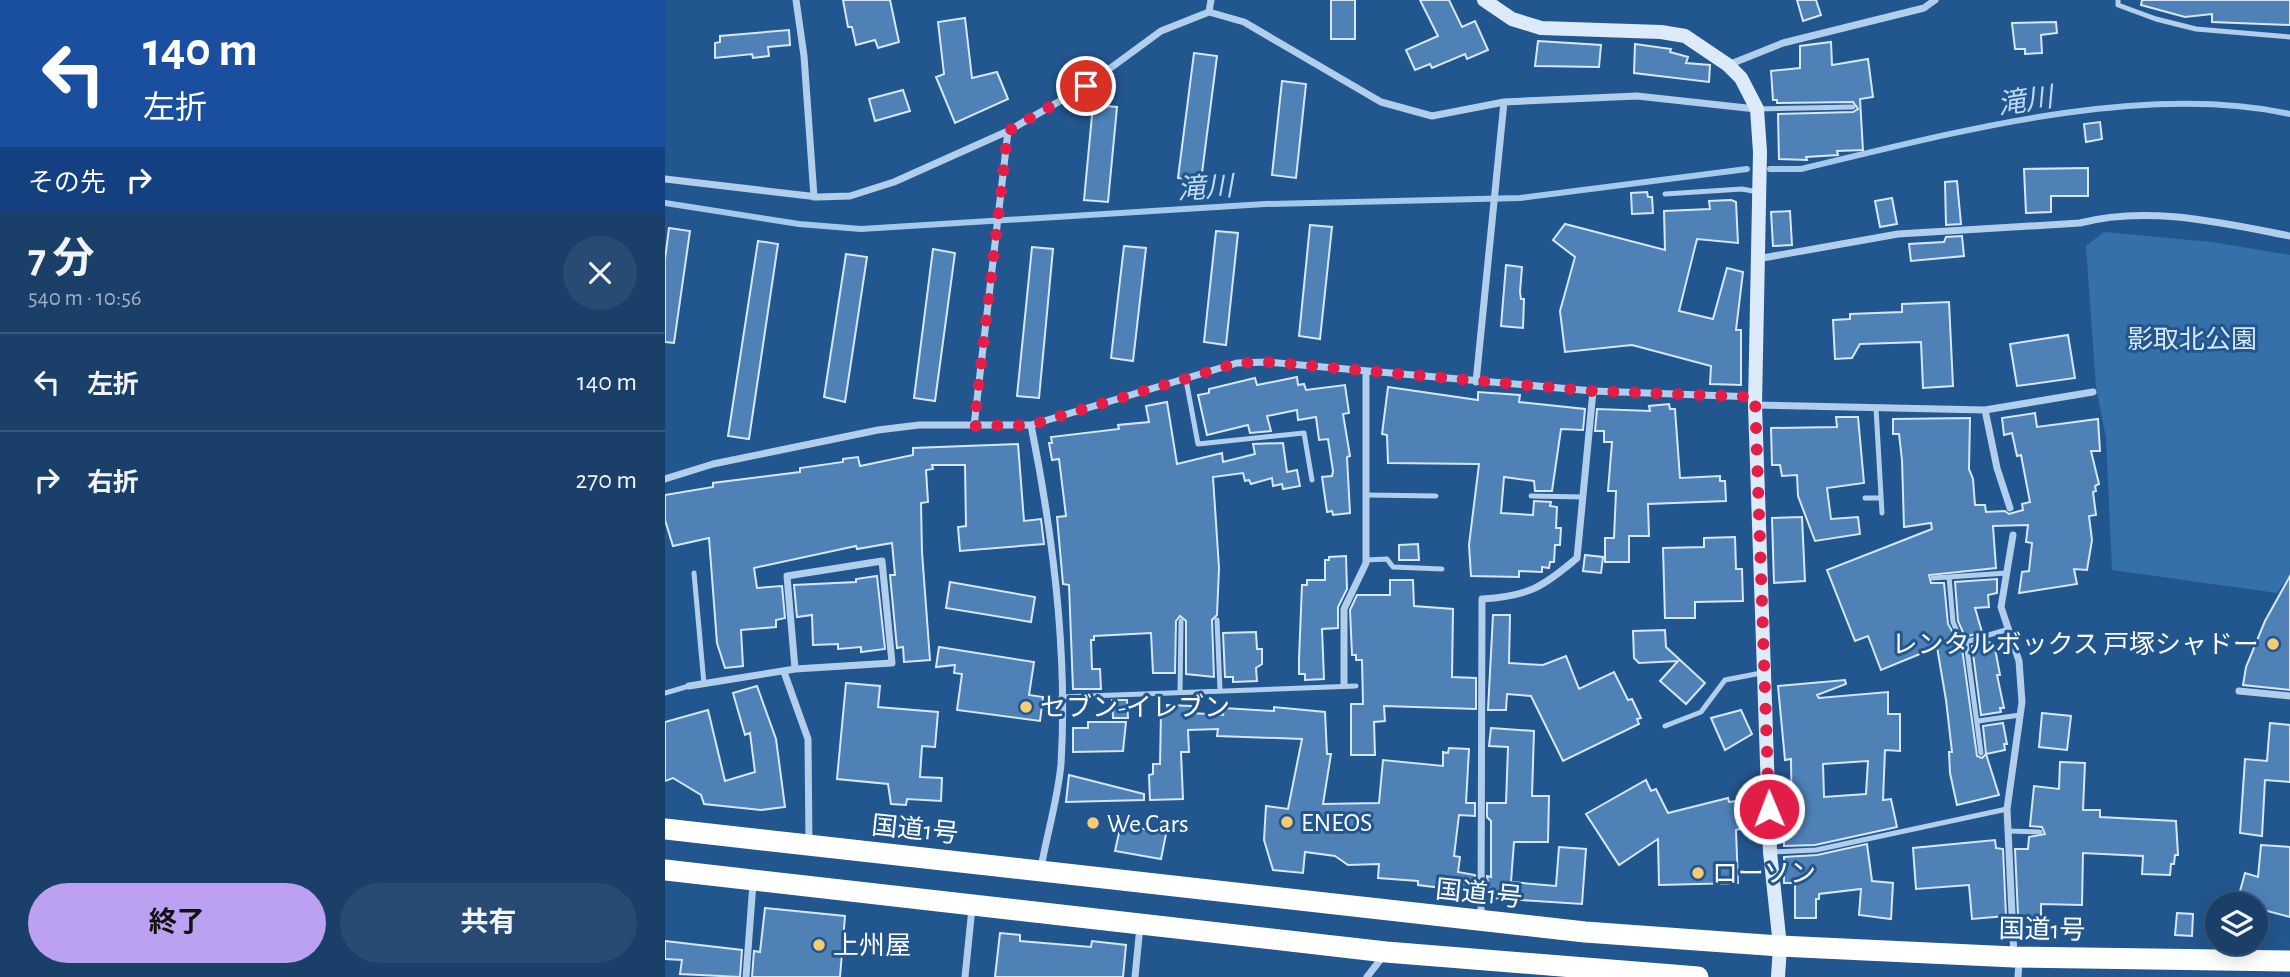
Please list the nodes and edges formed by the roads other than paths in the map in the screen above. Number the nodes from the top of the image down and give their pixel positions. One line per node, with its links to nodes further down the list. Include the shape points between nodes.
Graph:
1 (796, 0): 16 (street)
2 (1211, 0): 6 (street)
3 (1483, 0): 8 (street, via 1512,19 1541,28 1685,37)
4 (1935, 0): 8 (street, via 1924,8 1783,43)
5 (2118, 0): 7 (lane, via 2119,5 2156,19 2196,29)
6 (1209, 12): 9 (street, via 1244,22 1404,111 1432,116); 12 (street, via 1161,31 1086,86)
7 (2290, 37)
8 (1728, 65): 11 (street, via 1741,78)
9 (1504, 102): 11 (street, via 1637,96); 21 (street)
10 (1853, 107): 11 (lane)
11 (1757, 109): 14 (street)
12 (1008, 131): 16 (street, via 894,182 850,195); 28 (street)
13 (665, 179): 16 (street)
14 (1758, 192): 15 (lane); 18 (street)
15 (1665, 194)
16 (814, 197)
17 (2290, 236): 18 (street, via 2195,218 2108,215 2080,223 1898,234)
18 (1757, 259): 24 (street)
19 (1366, 372): 20 (street, via 1237,363); 21 (street); 31 (street)
20 (1186, 380): 27 (street); 30 (lane, via 1198,444 1304,433)
21 (1476, 382): 22 (street)
22 (1593, 391): 24 (street); 34 (street)
23 (2093, 392): 26 (street)
24 (1755, 401): 25 (street); 52 (street)
25 (1876, 408): 26 (street); 36 (lane)
26 (1985, 410): 37 (street)
27 (1031, 425): 28 (street); 62 (street, via 1048,509)
28 (974, 426): 29 (street, via 878,430)
29 (665, 478)
30 (1313, 480)
31 (1367, 495): 32 (lane); 40 (street)
32 (1436, 496)
33 (1531, 496): 34 (lane)
34 (1583, 497): 77 (street, via 1577,558 1516,597 1482,599)
35 (1865, 498): 36 (lane)
36 (1881, 498): 38 (lane)
37 (2010, 508)
38 (1882, 513)
39 (2013, 535): 43 (street)
40 (1366, 561): 41 (lane, via 1387,559 1392,567); 54 (street, via 1344,609)
41 (1442, 569)
42 (694, 573): 53 (lane)
43 (2007, 573): 44 (lane); 48 (street, via 2001,607)
44 (1949, 577): 45 (lane); 49 (lane, via 1954,622 1962,643)
45 (1933, 578)
46 (1217, 620): 57 (lane)
47 (1181, 621): 59 (lane)
48 (2009, 629): 49 (lane); 63 (street, via 2019,661)
49 (1966, 642): 64 (lane)
50 (795, 669): 50 (street, via 892,663 882,561 787,576); 51 (street)
51 (784, 672): 53 (street); 71 (street, via 808,738)
52 (1764, 672): 65 (lane, via 1725,680 1701,712); 72 (street)
53 (704, 684): 56 (street)
54 (1344, 685): 55 (lane); 57 (lane)
55 (1356, 685)
56 (689, 686): 60 (lane)
57 (1220, 690): 59 (lane)
58 (2239, 691): 61 (street)
59 (1180, 692): 62 (lane)
60 (665, 693)
61 (2290, 696)
62 (1061, 697): 74 (street, via 1061,765)
63 (2020, 715): 64 (lane); 67 (street)
64 (1978, 721): 66 (lane)
65 (1664, 726)
66 (1981, 753)
67 (2007, 809): 69 (street); 72 (lane, via 1816,850)
68 (665, 829): 71 (highway, 国道1号)
69 (2008, 831): 70 (lane); 82 (street)
70 (2040, 832)
71 (809, 845): 74 (highway, 国道1号)
72 (1770, 852): 79 (street)
73 (665, 870): 75 (highway)
74 (1040, 870): 77 (highway, 国道1号)
75 (754, 879): 76 (highway); 83 (street)
76 (973, 905): 78 (highway); 84 (street)
77 (1481, 922): 79 (highway, 国道1号)
78 (1140, 925): 80 (highway); 85 (street)
79 (1780, 946): 82 (highway, 国道1号); 88 (street)
80 (1386, 952): 86 (street); 87 (highway)
81 (2290, 961): 82 (highway, 国道1号)
82 (2017, 963)
83 (746, 977)
84 (965, 977)
85 (1135, 977)
86 (1367, 977)
87 (1698, 977)
88 (1778, 977)

